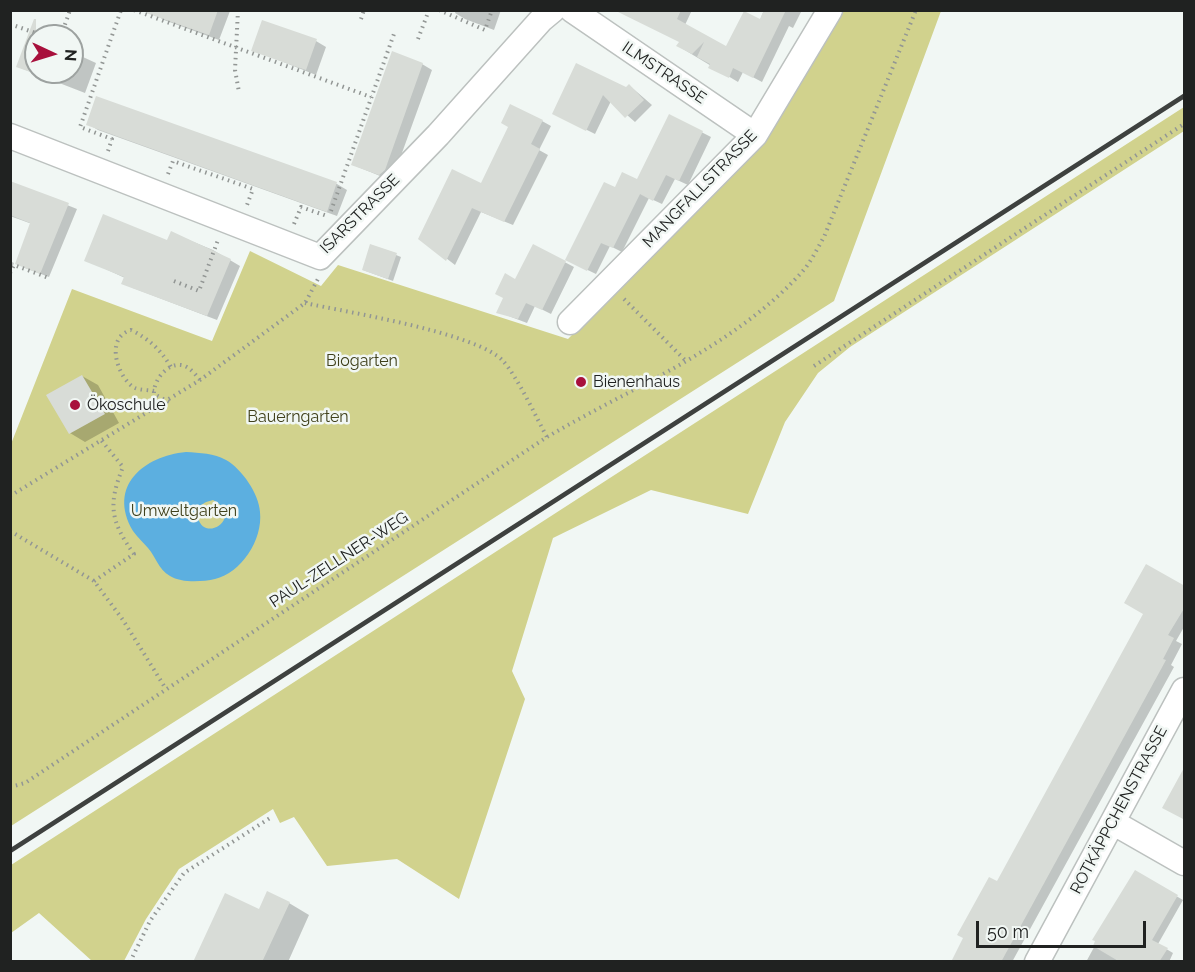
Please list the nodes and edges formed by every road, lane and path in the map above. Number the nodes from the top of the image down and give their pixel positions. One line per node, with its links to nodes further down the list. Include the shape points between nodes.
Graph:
1 (121, 10): 21 (path, via 80,126 112,139)
2 (134, 10): 15 (path)
3 (238, 10): 15 (path)
4 (364, 10): 12 (path)
5 (429, 10): 14 (path)
6 (439, 10): 7 (path, via 485,30)
7 (492, 10)
8 (553, 10): 24 (street, ISARSTRASSE, via 320,257)
9 (572, 10): 19 (street, ILMSTRASSE)
10 (830, 10): 19 (street, MANGFALLSTRASSE)
11 (916, 10): 30 (path, PAUL-ZELLNER-WEG, via 824,237 803,270 771,303)
12 (361, 19)
13 (395, 31): 17 (path)
14 (418, 39)
15 (235, 48): 16 (path); 17 (path)
16 (239, 92)
17 (371, 97): 24 (path, via 329,217 301,207)
18 (1185, 124): 31 (path)
19 (755, 135): 28 (street, MANGFALLSTRASSE)
20 (10, 136): 21 (street, ISARSTRASSE)
21 (101, 171): 22 (street, ISARSTRASSE)
22 (160, 194): 23 (street, ISARSTRASSE); 23 (path, via 173,161 253,189)
23 (233, 223): 24 (street, ISARSTRASSE); 27 (path, via 199,291)
24 (286, 244)
25 (10, 273): 26 (path, via 14,264)
26 (49, 278)
27 (174, 280)
28 (612, 281): 29 (street, MANGFALLSTRASSE); 30 (path, via 624,299)
29 (570, 322)
30 (687, 362): 36 (path, PAUL-ZELLNER-WEG)
31 (814, 366)
32 (171, 367): 33 (path, via 181,365); 34 (path, via 161,374); 34 (path, via 162,351 145,337 131,330 123,332 117,340 114,352 126,381 136,388)
33 (200, 380): 35 (path); 36 (path, via 305,303 404,324 480,346 503,360)
34 (154, 391): 35 (path)
35 (169, 402): 37 (path)
36 (547, 437): 41 (path, PAUL-ZELLNER-WEG)
37 (101, 440): 38 (path); 40 (path, via 123,467 112,502 113,517 134,554)
38 (10, 496)
39 (10, 531): 40 (path)
40 (94, 581): 41 (path)
41 (166, 689): 43 (path, PAUL-ZELLNER-WEG, via 25,783)
42 (1185, 690): 45 (street, ROTKÄPPCHENSTRASSE)
43 (10, 787)
44 (270, 818): 47 (path, via 184,873 150,921)
45 (1114, 823): 46 (street); 48 (street, ROTKÄPPCHENSTRASSE)
46 (1185, 863)
47 (130, 962)
48 (1037, 962)

